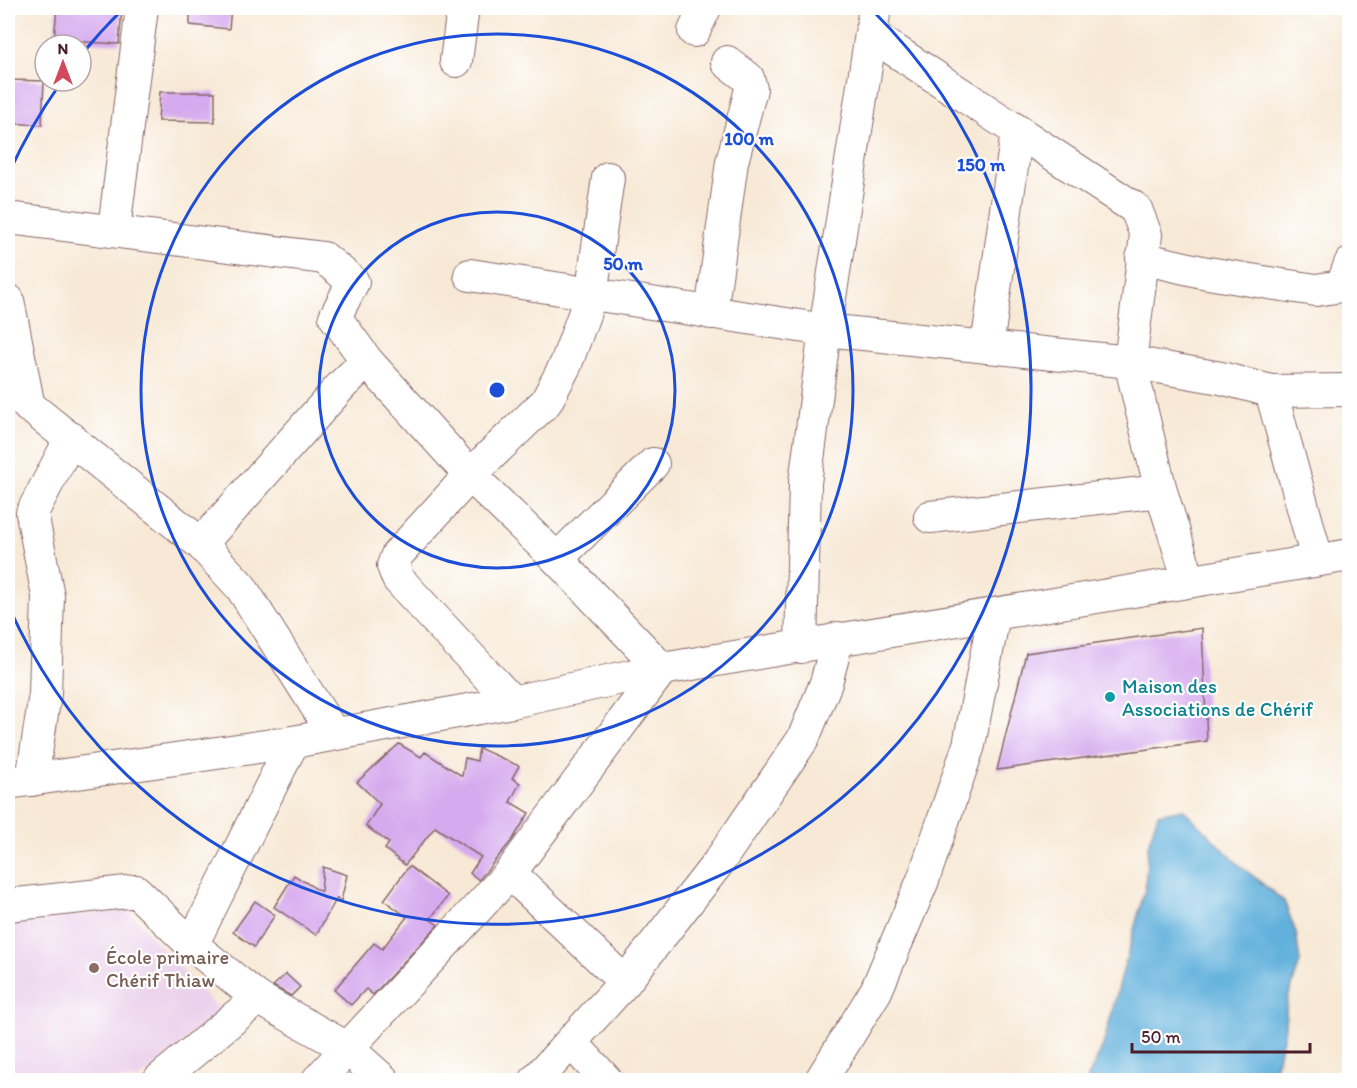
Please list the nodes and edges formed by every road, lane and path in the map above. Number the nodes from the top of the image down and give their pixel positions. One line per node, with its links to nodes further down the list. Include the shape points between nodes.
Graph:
1 (142, 8): 9 (street)
2 (463, 8): 4 (street)
3 (874, 22): 6 (street); 16 (street)
4 (456, 61)
5 (727, 62): 15 (street, via 748,78 751,89 732,162)
6 (1017, 131): 10 (street, via 1137,209 1146,235); 17 (street)
7 (608, 178): 13 (street)
8 (11, 222): 9 (street)
9 (114, 230): 18 (street, via 324,258 353,282 335,317)
10 (1142, 258): 12 (street, via 1316,290); 19 (street)
11 (470, 275): 13 (street)
12 (1347, 281)
13 (591, 295): 15 (street); 25 (street, via 566,364 546,402)
14 (8, 300): 22 (street)
15 (711, 313): 16 (street)
16 (825, 330): 17 (street); 35 (street, via 805,483)
17 (987, 347): 19 (street)
18 (367, 361): 25 (street); 28 (street)
19 (1130, 362): 21 (street); 26 (street)
20 (1350, 390): 21 (street)
21 (1271, 391): 31 (street)
22 (18, 398): 23 (street)
23 (71, 438): 28 (street); 40 (street, via 32,513 48,596 45,694)
24 (653, 464): 30 (street)
25 (471, 475): 30 (street); 37 (street, via 397,555 393,566 398,579)
26 (1161, 491): 27 (street); 32 (street)
27 (930, 517)
28 (201, 544): 38 (street, via 241,587)
29 (1350, 555): 31 (street)
30 (557, 559): 36 (street)
31 (1317, 559): 32 (street)
32 (1189, 581): 33 (street)
33 (994, 615): 34 (street); 53 (street, via 969,745 923,880 876,991)
34 (838, 638): 35 (street); 44 (street, via 826,683 803,739 718,863)
35 (801, 647): 36 (street)
36 (663, 669): 37 (street); 41 (street)
37 (512, 702): 38 (street)
38 (333, 733): 39 (street)
39 (293, 742): 40 (street); 43 (street)
40 (20, 781)
41 (510, 873): 44 (street); 47 (street)
42 (8, 906): 43 (street, via 136,891)
43 (192, 945): 45 (street)
44 (625, 982): 46 (street)
45 (258, 998): 47 (street); 48 (street)
46 (572, 1043): 51 (street); 52 (street)
47 (347, 1048): 49 (street); 50 (street)
48 (159, 1080)
49 (318, 1080)
50 (382, 1080)
51 (536, 1080)
52 (606, 1080)
53 (821, 1080)

